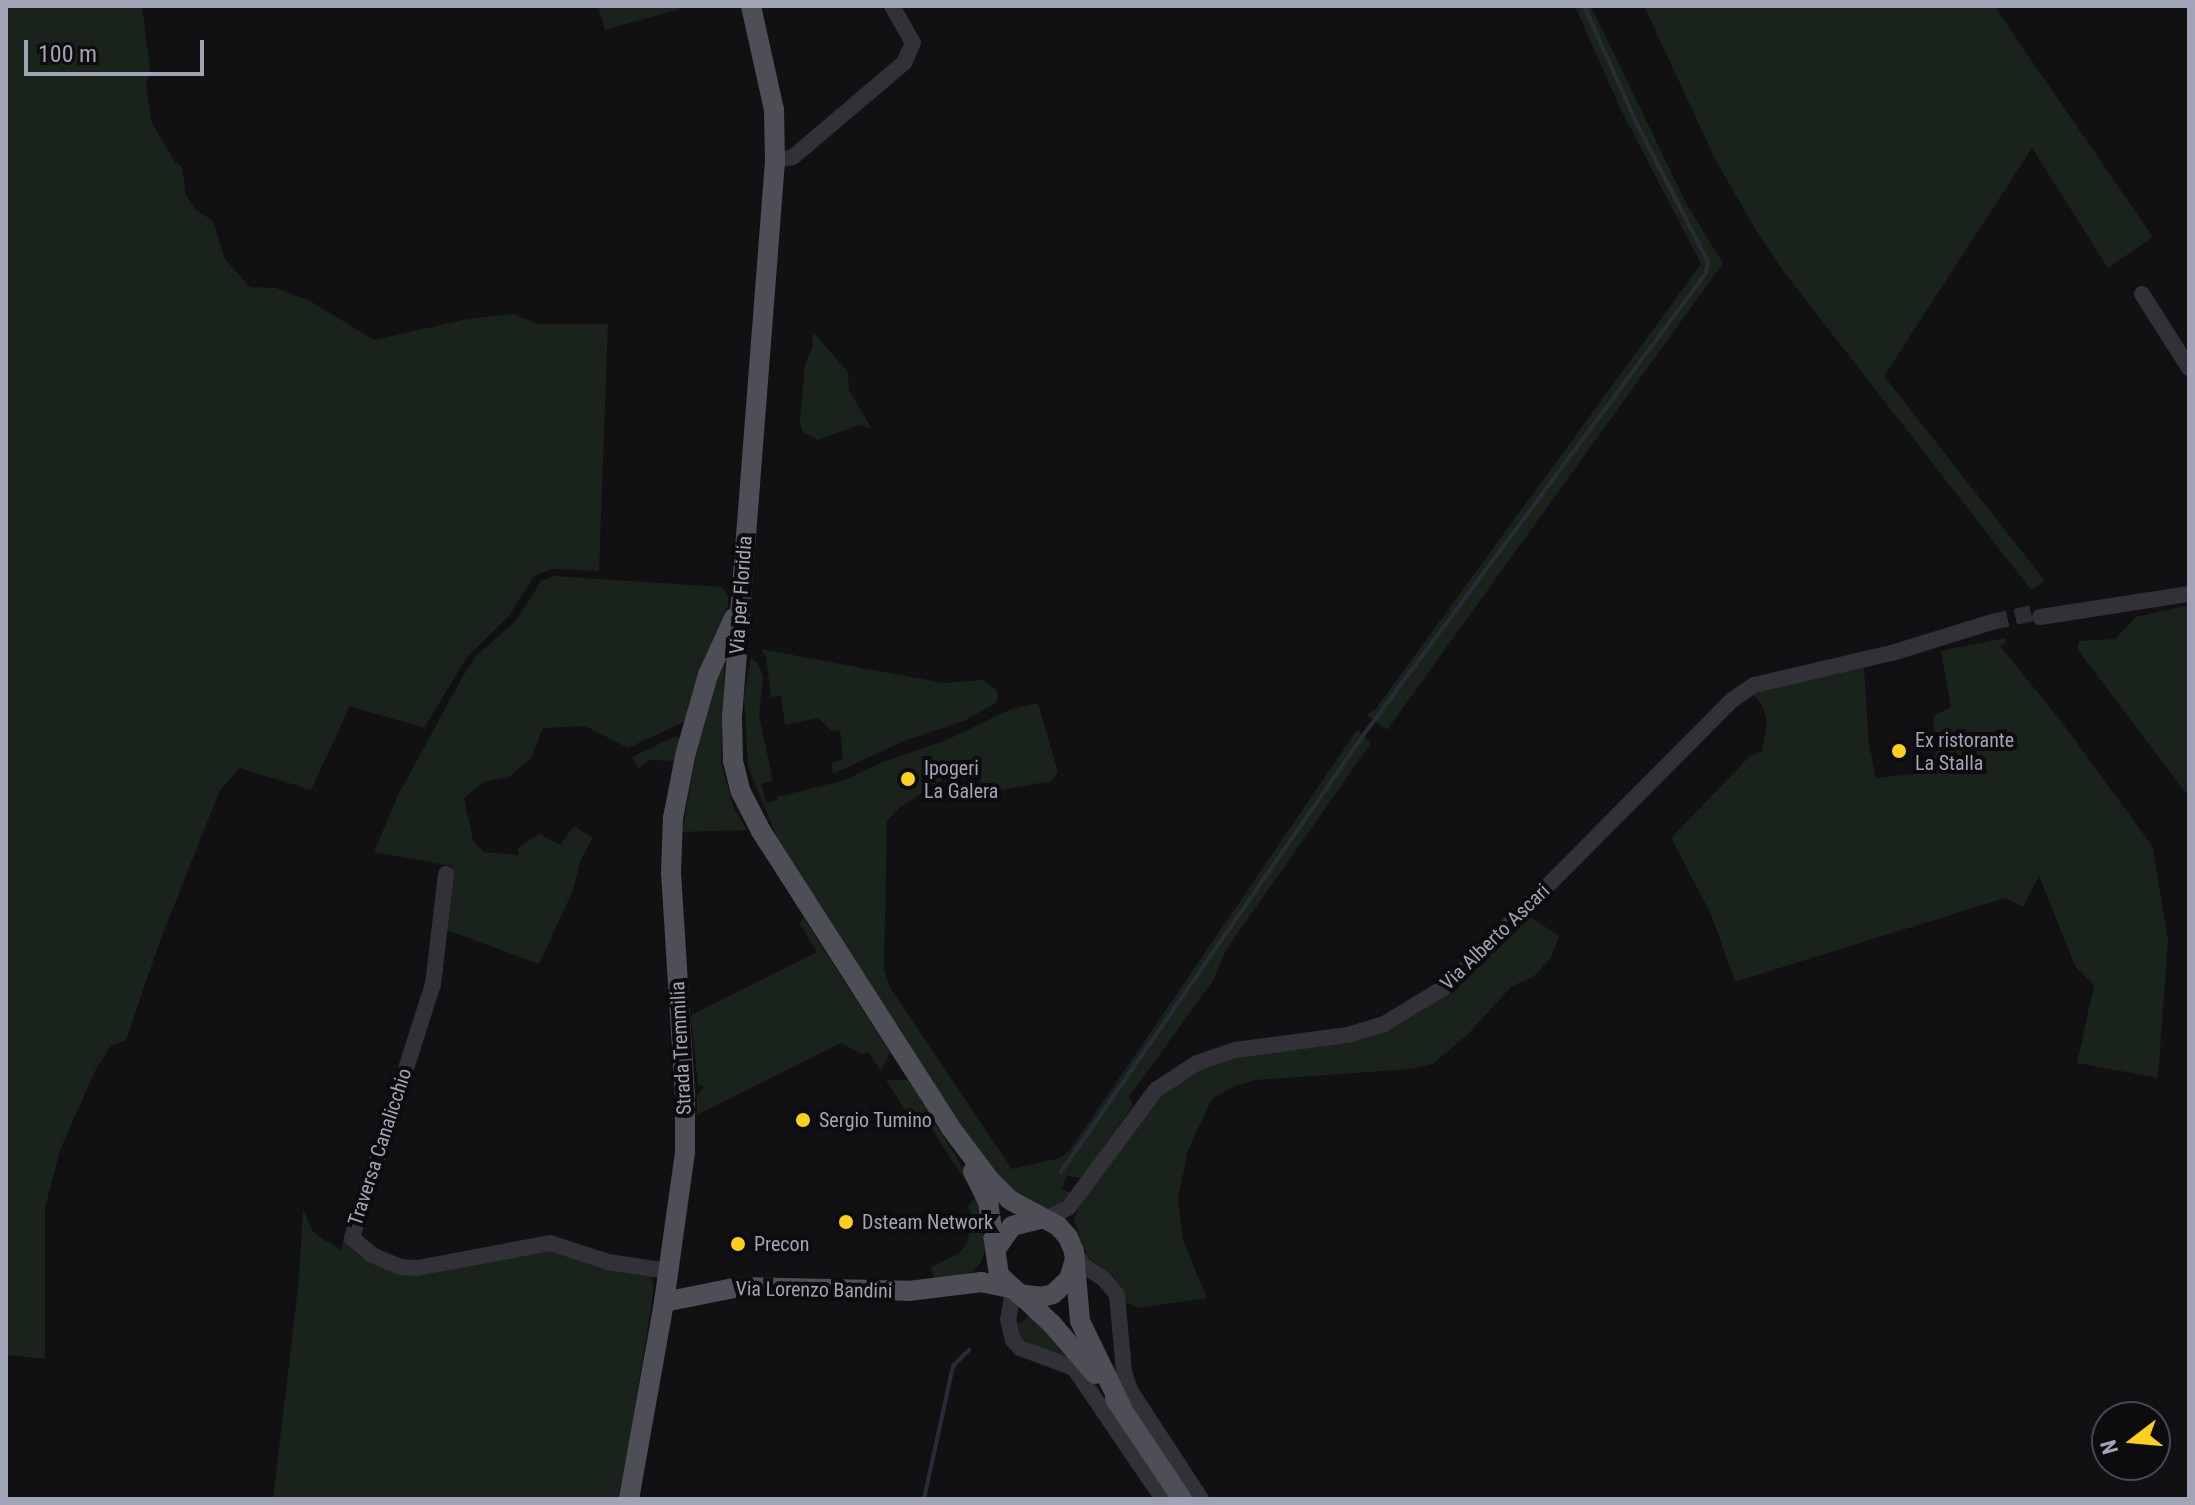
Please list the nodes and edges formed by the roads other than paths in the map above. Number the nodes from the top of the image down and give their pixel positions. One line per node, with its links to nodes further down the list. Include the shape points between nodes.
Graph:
1 (751, 6): 3 (main road, Via per Floridia, via 774,110)
2 (892, 6): 3 (street, via 913,43 904,63 793,157)
3 (775, 161): 7 (main road, Via per Floridia)
4 (2142, 294): 5 (street)
5 (2189, 368)
6 (2189, 594): 8 (street, via 2136,604 2091,602)
7 (741, 604): 11 (main road, Via per Floridia, via 732,737 741,792); 16 (main road, Strada Tremmilia, via 708,675 673,818 671,872 685,1139)
8 (2038, 615)
9 (1994, 624): 12 (street, Via Alberto Ascari, via 1754,685 1732,700 1450,984 1384,1024 1348,1035 1235,1050 1197,1063 1140,1107)
10 (446, 874): 16 (street, Traversa Canalicchio, via 433,984 352,1238 372,1255 400,1267 550,1243 608,1262)
11 (950, 1127): 13 (main road, via 989,1179); 15 (main road, via 988,1202)
12 (1069, 1207): 13 (street); 14 (street)
13 (1042, 1219): 14 (main road, via 1058,1226); 15 (main road, via 1012,1226)
14 (1072, 1249): 17 (street, via 1083,1265); 18 (main road)
15 (996, 1254): 19 (main road); 20 (main road, via 999,1275)
16 (668, 1271): 21 (main road, Strada Tremmilia)
17 (1104, 1279): 18 (street); 26 (street, via 1117,1295 1130,1390)
18 (1070, 1284): 20 (main road, via 1042,1297); 22 (main road, via 1085,1334)
19 (964, 1285): 20 (main road, Via Lorenzo Bandini, via 981,1282); 21 (main road, Via Lorenzo Bandini, via 909,1291 739,1287)
20 (1014, 1291): 22 (main road, via 1066,1340); 24 (street, via 1008,1319 1013,1340 1020,1348 1074,1368)
21 (664, 1302): 23 (main road, Strada Tremmilia)
22 (1122, 1408): 25 (main road)
23 (629, 1499)
24 (1163, 1499)
25 (1182, 1499)
26 (1201, 1499)

